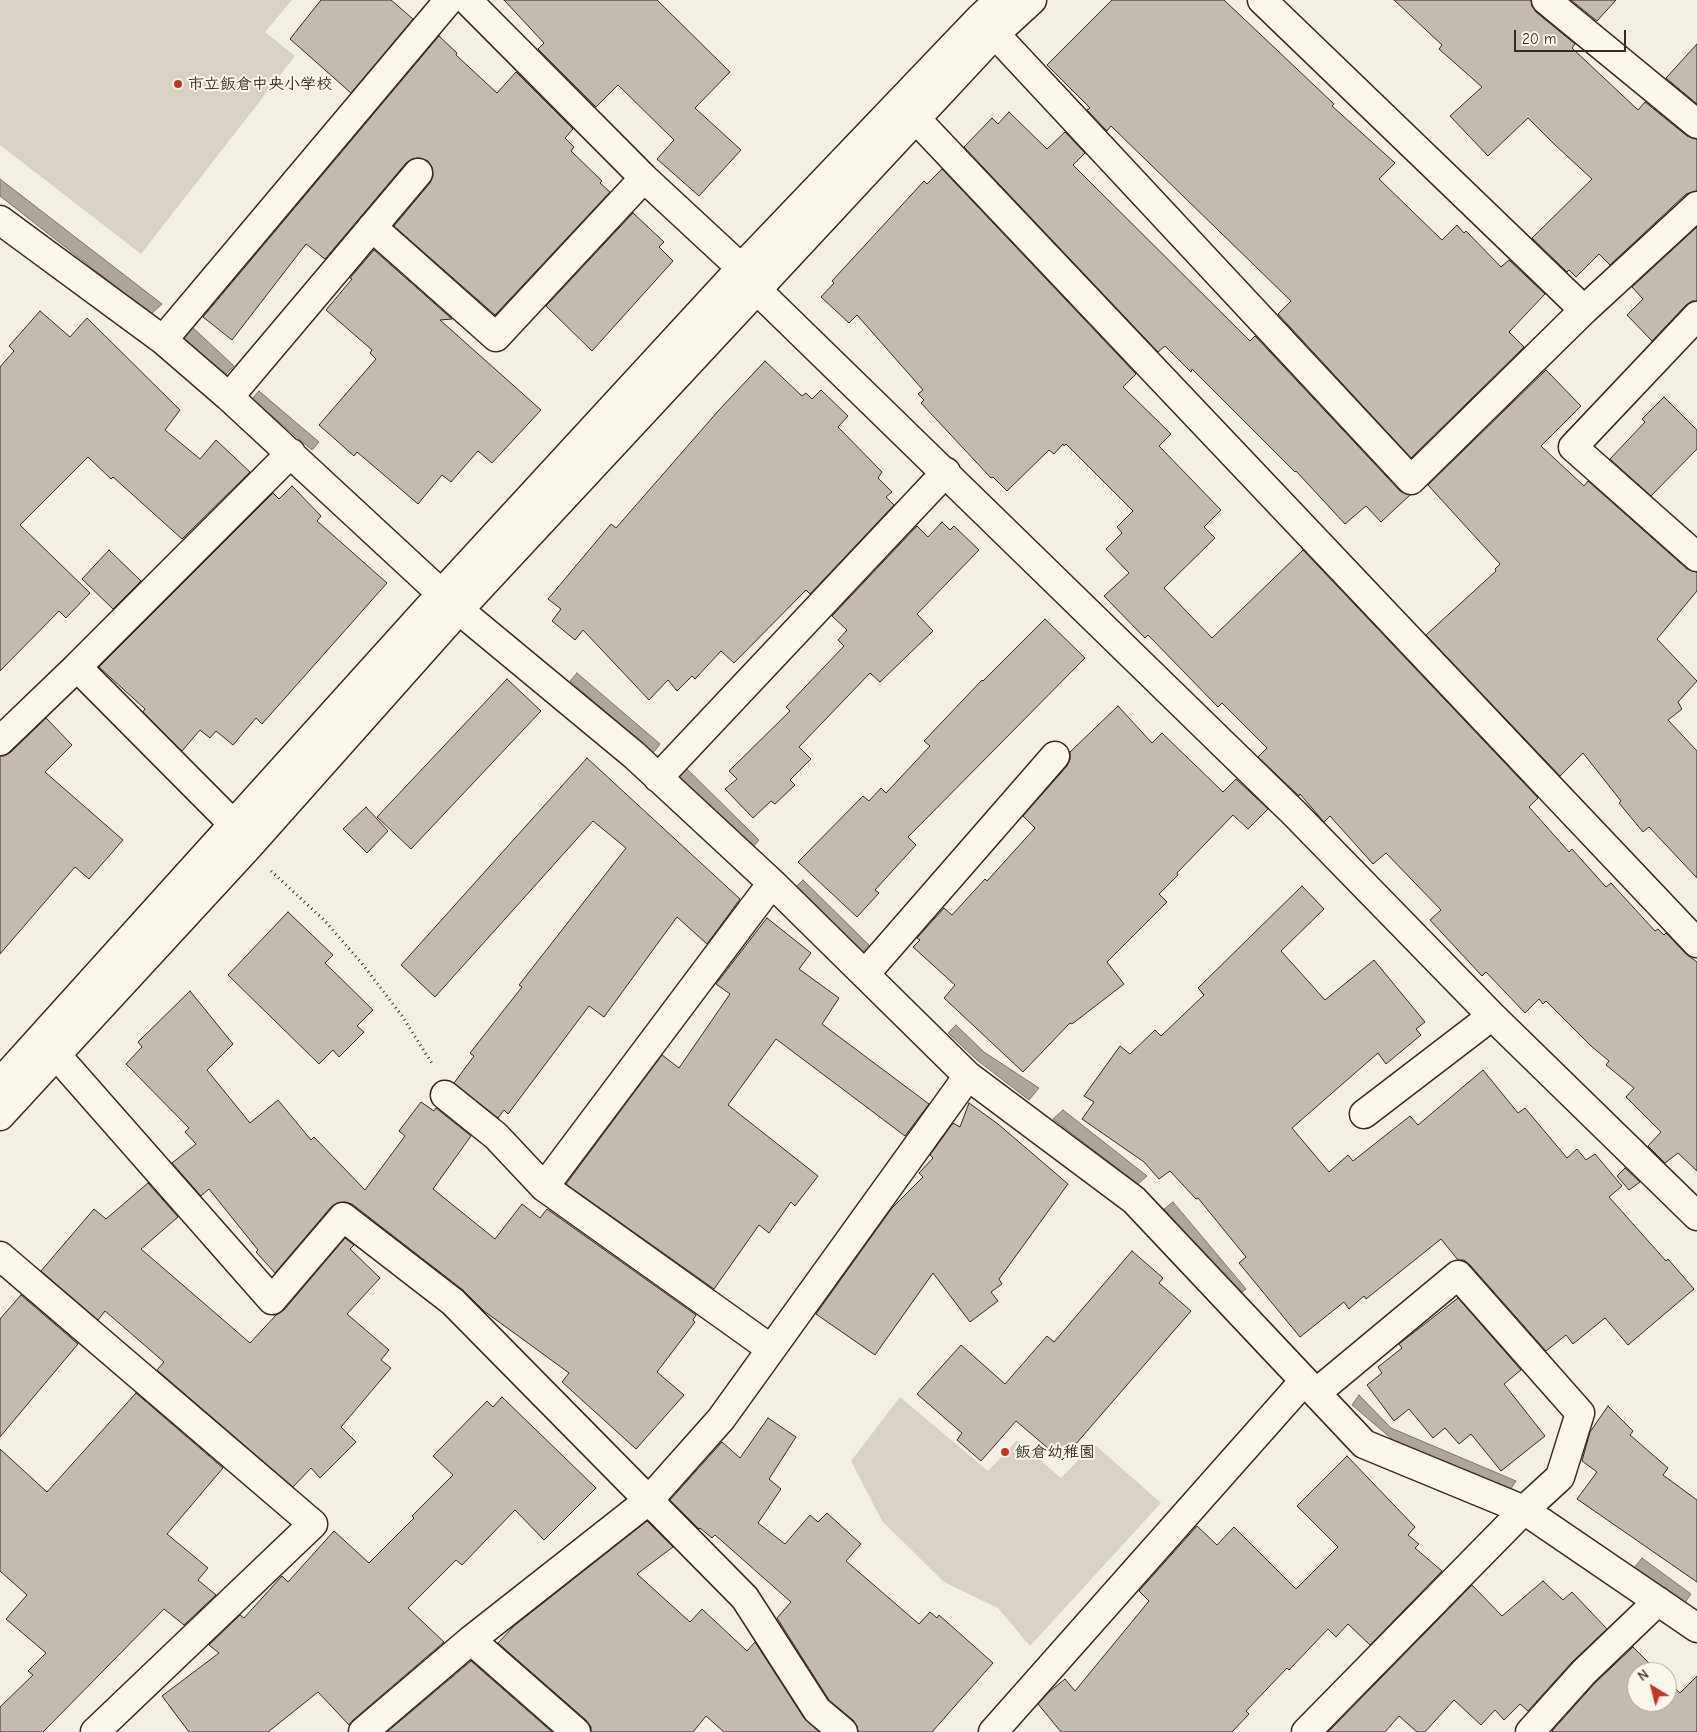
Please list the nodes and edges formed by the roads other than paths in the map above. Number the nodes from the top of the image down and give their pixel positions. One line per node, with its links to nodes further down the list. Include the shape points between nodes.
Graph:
1 (449, 0): 18 (street)
2 (467, 0): 11 (street)
3 (999, 0): 15 (street, via 972,26)
4 (1032, 0): 7 (street)
5 (1262, 0): 16 (street)
6 (1546, 0): 9 (street)
7 (995, 34): 8 (street); 16 (street, via 1411,480)
8 (916, 119): 15 (street); 30 (street)
9 (1697, 124)
10 (418, 173): 14 (street)
11 (644, 178): 14 (street, via 496,337); 15 (street)
12 (1697, 206): 16 (street)
13 (0, 220): 18 (street)
14 (372, 227): 19 (street)
15 (748, 279): 21 (street); 23 (street)
16 (1584, 310)
17 (1697, 316): 22 (street, via 1572,447)
18 (163, 340): 19 (street)
19 (229, 397): 20 (street)
20 (291, 453): 23 (street); 24 (street)
21 (946, 472): 27 (street); 32 (street, via 1295,814)
22 (1697, 557)
23 (450, 602): 27 (street); 28 (street); 33 (street, via 248,847)
24 (77, 668): 25 (street); 28 (street)
25 (0, 741)
26 (1055, 756): 31 (street)
27 (658, 778): 29 (street)
28 (234, 825): 33 (street)
29 (772, 883): 31 (street); 39 (street)
30 (1697, 943)
31 (865, 974): 34 (street)
32 (1492, 1016): 37 (street); 40 (street)
33 (49, 1046): 35 (street); 38 (street); 44 (street, via 272,1300 343,1217 453,1302)
34 (968, 1076): 42 (street); 43 (street, via 1134,1200)
35 (0, 1083)
36 (445, 1095): 39 (street, via 496,1136)
37 (1364, 1114)
38 (0, 1116)
39 (544, 1187): 42 (street)
40 (1697, 1216)
41 (0, 1256): 49 (street, via 313,1524)
42 (771, 1349): 44 (street, via 721,1419)
43 (1310, 1387): 45 (street, via 1364,1444); 45 (street, via 1458,1275 1580,1413 1560,1477); 53 (street)
44 (649, 1500): 48 (street); 52 (street, via 745,1598 817,1710)
45 (1524, 1510): 46 (street); 54 (street)
46 (1658, 1601): 47 (street); 55 (street, via 1584,1672)
47 (1697, 1628)
48 (471, 1640): 50 (street); 51 (street)
49 (95, 1732)
50 (363, 1732)
51 (576, 1732)
52 (843, 1732)
53 (992, 1732)
54 (1306, 1732)
55 (1530, 1732)

